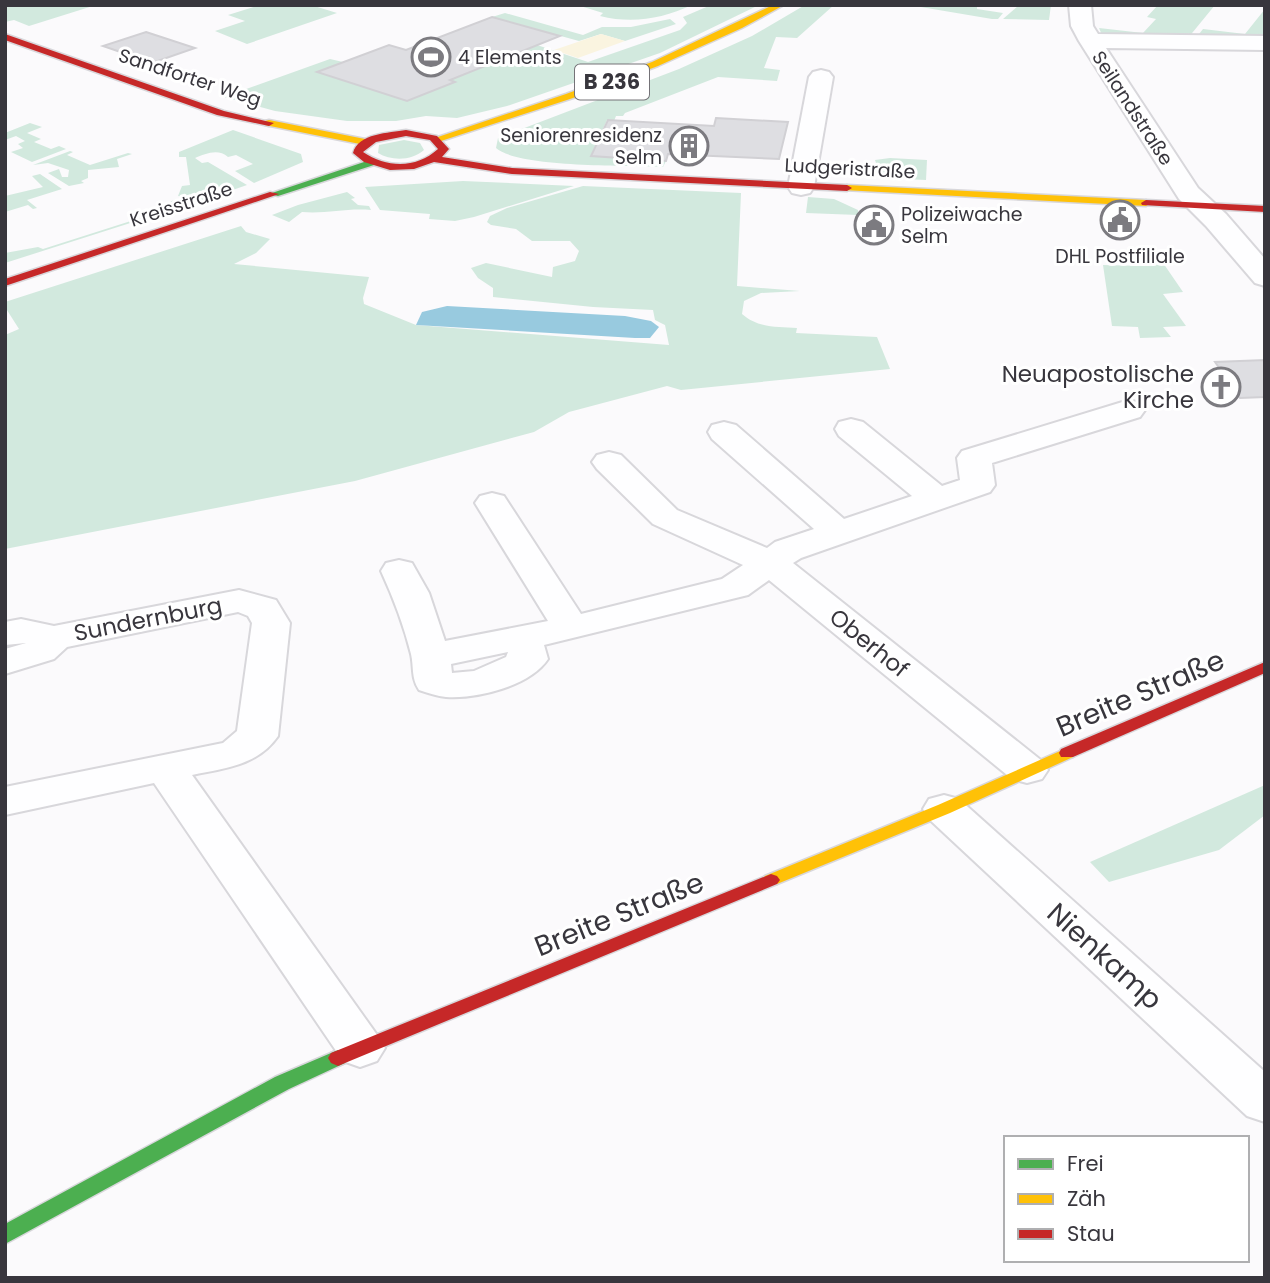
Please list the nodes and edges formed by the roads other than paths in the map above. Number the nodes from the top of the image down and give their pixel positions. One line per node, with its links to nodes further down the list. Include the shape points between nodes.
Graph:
1 (780, 5): 7 (street, B 236, via 649,69)
2 (1080, 5): 4 (street, Seilandstraße, via 1082,26)
3 (5, 37): 8 (street, Sandforter Weg, via 221,113)
4 (1090, 41): 5 (street); 12 (street, Seilandstraße)
5 (1265, 43)
6 (821, 76): 11 (street)
7 (437, 139): 8 (street, via 394,134); 9 (street, via 444,149)
8 (365, 142): 10 (street, via 358,153)
9 (435, 159): 10 (street, Ludgeristraße, via 404,166); 11 (street, Ludgeristraße, via 512,171)
10 (370, 163): 15 (street, Kreisstraße)
11 (801, 187): 12 (street, Ludgeristraße)
12 (1198, 205): 13 (street, Ludgeristraße); 14 (street, Seilandstraße)
13 (1265, 209)
14 (1265, 277)
15 (5, 283)
16 (1129, 410): 20 (street, via 974,458 978,485)
17 (851, 429): 20 (street)
18 (724, 432): 22 (street)
19 (609, 462): 23 (street, Oberhof, via 665,517)
20 (924, 488): 22 (street)
21 (492, 503): 27 (street)
22 (838, 532): 23 (street, via 788,550)
23 (770, 563): 25 (street); 26 (street, Oberhof)
24 (399, 571): 27 (street, via 431,656 433,682 447,688 513,672 529,659 523,639)
25 (735, 587): 26 (street); 27 (street)
26 (805, 592): 33 (street, Oberhof)
27 (571, 628)
28 (5, 634): 29 (street, Sundernburg, via 21,629)
29 (54, 638): 30 (street, Sundernburg, via 40,651); 32 (street, Sundernburg, via 239,601 263,608 271,622 257,736 236,753)
30 (5, 662)
31 (1265, 667): 33 (street, Breite Straße)
32 (166, 769): 34 (street, Sundernburg); 36 (street)
33 (1027, 771): 35 (street, Breite Straße)
34 (5, 801)
35 (944, 809): 36 (street, Breite Straße); 37 (street, Nienkamp)
36 (360, 1048): 38 (street, Breite Straße, via 282,1083)
37 (1265, 1102)
38 (5, 1235)

